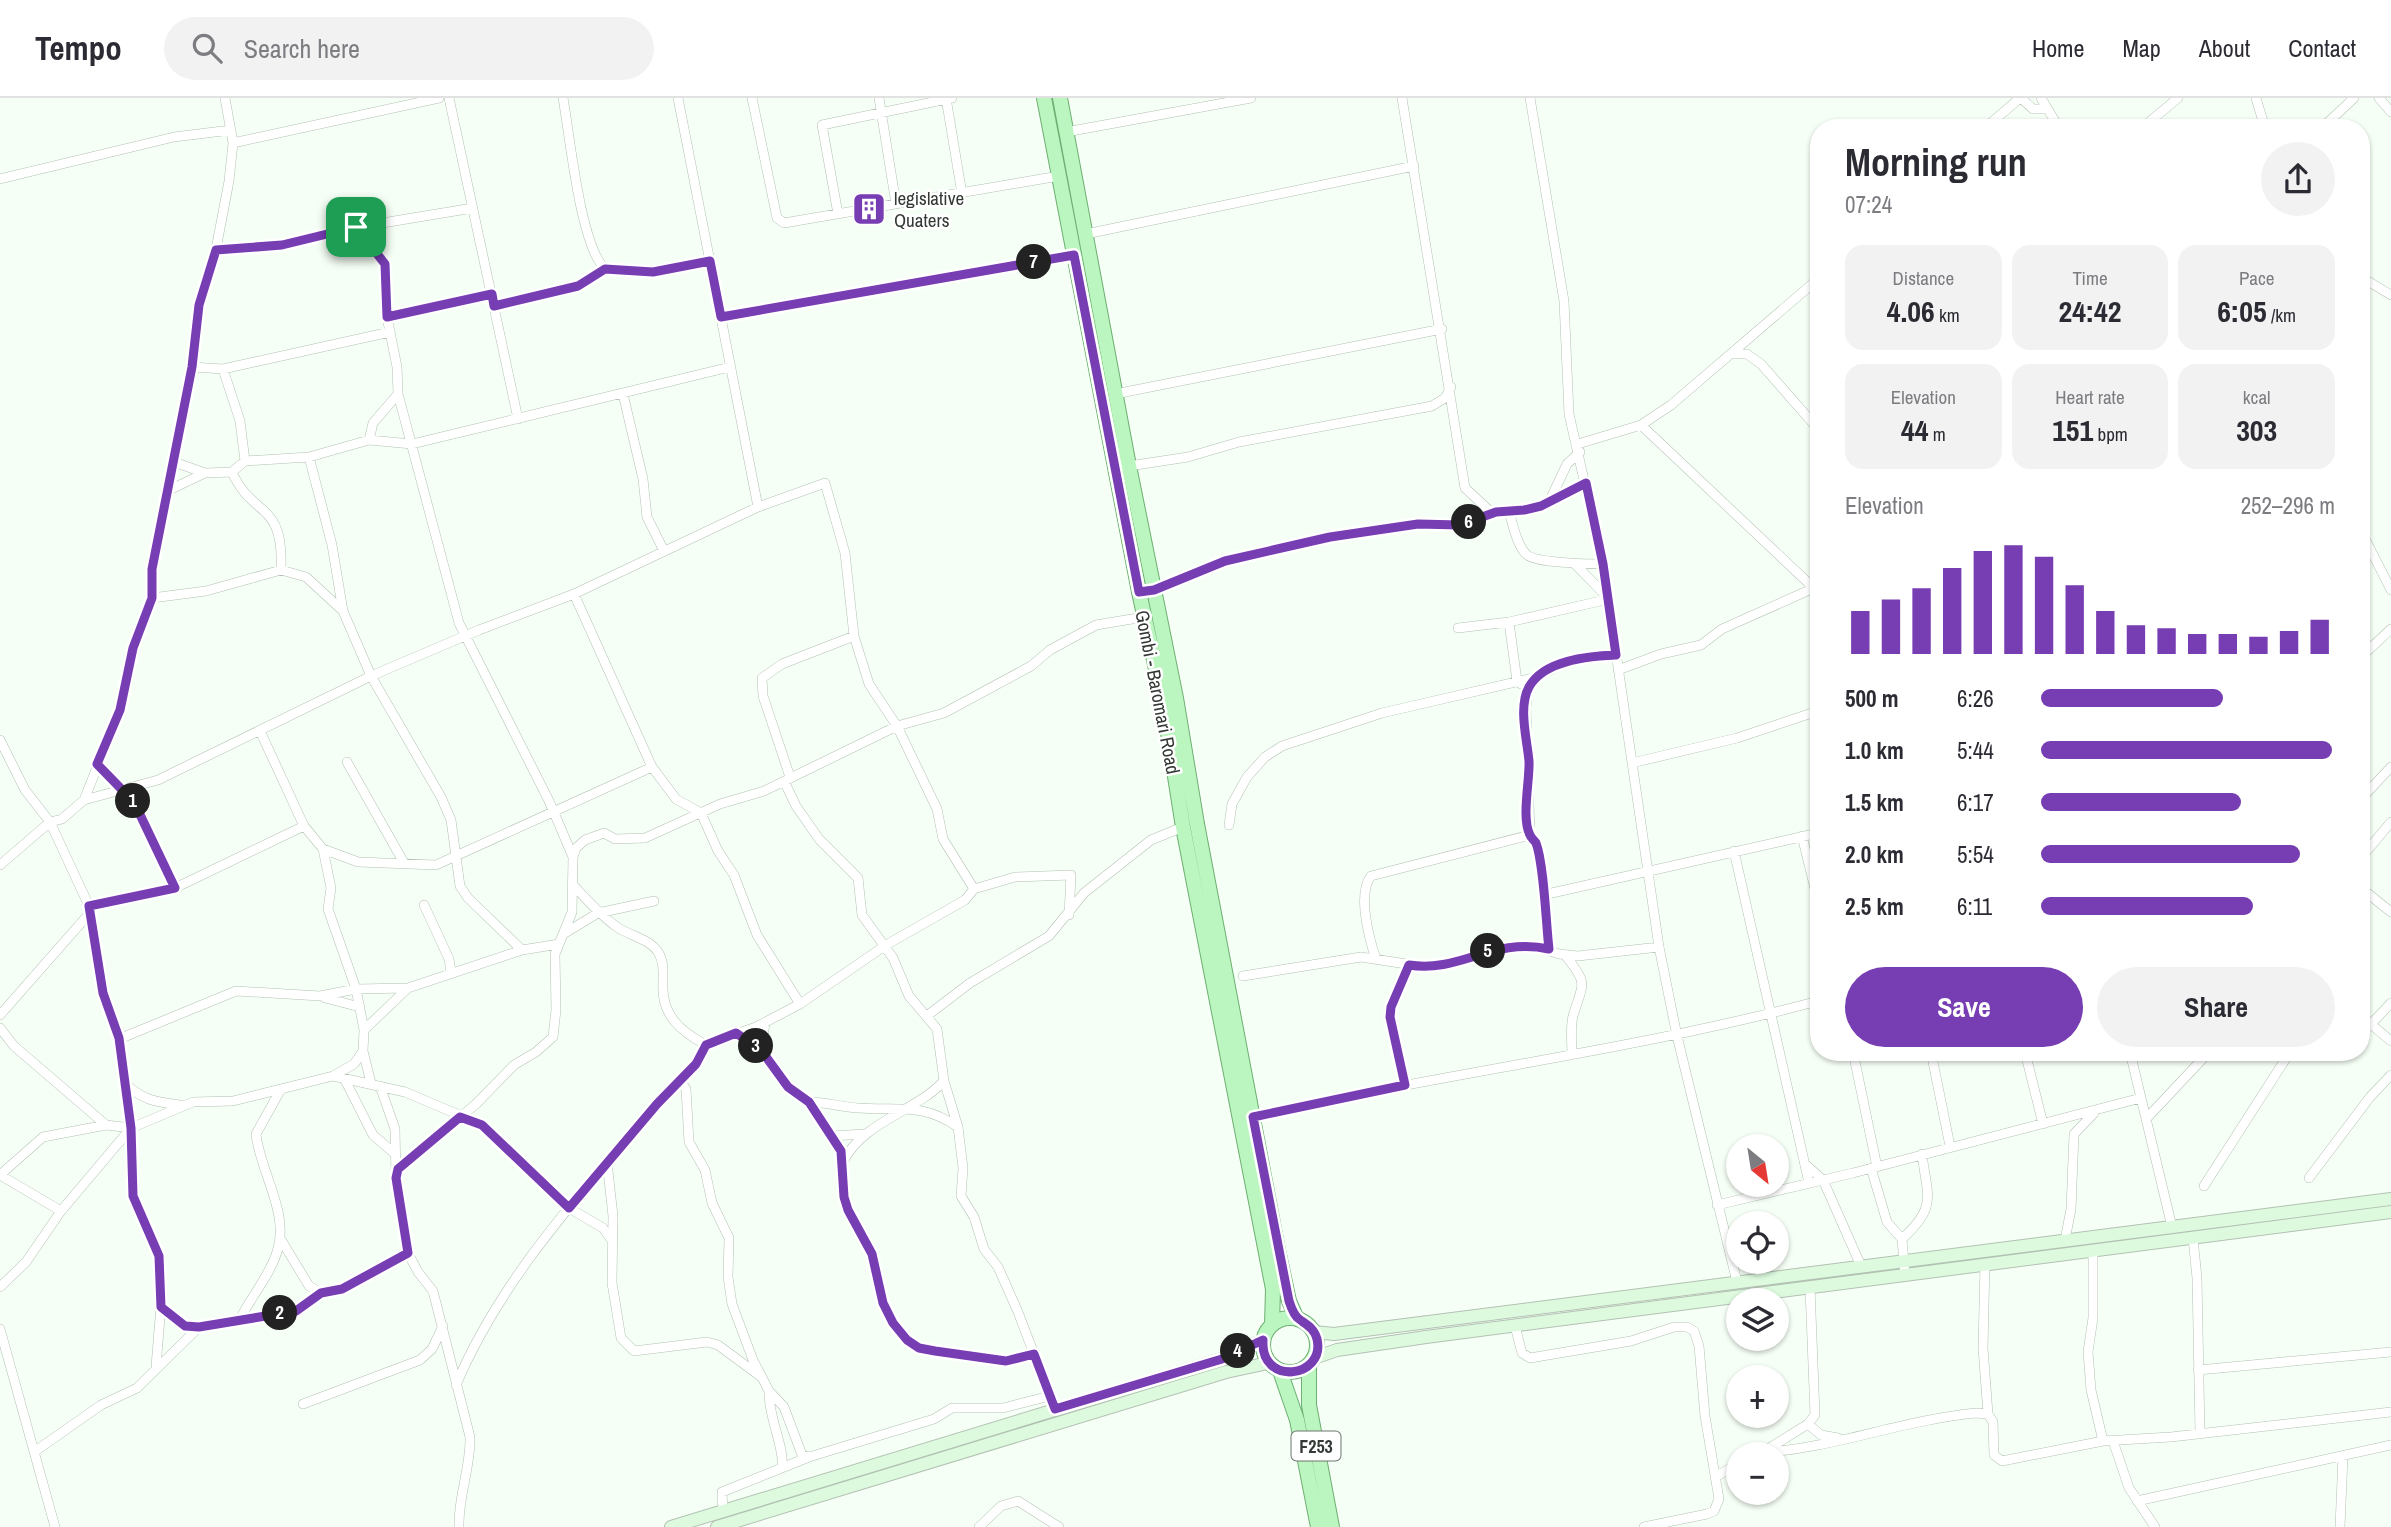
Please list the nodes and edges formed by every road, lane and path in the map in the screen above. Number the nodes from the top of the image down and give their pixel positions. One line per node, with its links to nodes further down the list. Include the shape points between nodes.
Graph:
1 (225, 98): 29 (street)
2 (439, 98): 31 (street)
3 (449, 98): 37 (street)
4 (563, 98): 44 (street, via 590,240 594,256)
5 (678, 98): 43 (street)
6 (752, 98): 38 (street, via 777,218 784,223)
7 (879, 98): 23 (street)
8 (948, 98): 23 (street); 35 (street)
9 (1044, 98): 33 (main road, Gombi - Baromari Road)
10 (1060, 98): 30 (main road, Gombi - Baromari Road)
11 (1251, 98): 20 (street)
12 (1402, 98): 32 (street)
13 (1530, 98): 67 (street, via 1564,301 1569,414)
14 (2021, 98): 21 (street, via 2033,109); 24 (street)
15 (2041, 98): 21 (street)
16 (2178, 98): 26 (street)
17 (2256, 98): 27 (street)
18 (2354, 98): 28 (street)
19 (2379, 98): 22 (street)
20 (1214, 102): 30 (street)
21 (2045, 109): 25 (street)
22 (2391, 112)
23 (883, 113): 36 (street); 38 (street, via 822,125)
24 (1996, 119)
25 (2052, 119)
26 (2153, 119)
27 (2262, 119)
28 (2332, 119)
29 (231, 130): 31 (street); 34 (street, via 174,137)
30 (1066, 132): 40 (main road, Gombi - Baromari Road)
31 (233, 144): 41 (street)
32 (1415, 166): 40 (street); 52 (street)
33 (1059, 176): 35 (street); 42 (main road, Gombi - Baromari Road)
34 (0, 179)
35 (962, 194): 36 (street)
36 (896, 204): 38 (street)
37 (473, 208): 39 (street); 47 (street)
38 (838, 214)
39 (356, 227): 41 (street, via 282,245); 50 (street, via 385,264)
40 (1086, 234): 61 (main road, Gombi - Baromari Road)
41 (216, 250): 56 (street, via 199,305)
42 (1074, 255): 51 (street); 88 (main road, Gombi - Baromari Road)
43 (710, 261): 44 (street, via 653,272); 51 (street)
44 (605, 269): 49 (street, via 578,286)
45 (2370, 282): 48 (street)
46 (1810, 286): 54 (street)
47 (492, 294): 49 (street); 50 (street)
48 (2391, 295)
49 (494, 306): 62 (street)
50 (387, 317): 53 (street)
51 (721, 317): 55 (street)
52 (1442, 329): 58 (street); 61 (street)
53 (390, 332): 57 (street); 59 (street)
54 (1732, 354): 63 (street, via 1748,354 1761,365); 64 (street)
55 (730, 366): 60 (street); 77 (street)
56 (192, 367): 57 (street); 70 (street)
57 (223, 369): 69 (street, via 240,421)
58 (1451, 387): 71 (street, via 1445,398 1432,406); 79 (street, via 1465,488)
59 (398, 394): 65 (street, via 373,423); 66 (street)
60 (622, 394): 62 (street); 80 (street, via 643,479 647,517)
61 (1115, 394): 71 (main road, Gombi - Baromari Road)
62 (518, 419): 66 (street)
63 (1810, 420)
64 (1641, 425): 67 (street); 85 (street)
65 (369, 440): 66 (street); 68 (street)
66 (412, 444): 99 (street)
67 (1579, 448): 74 (street); 76 (street)
68 (309, 457): 69 (street); 93 (street)
69 (245, 460): 72 (street)
70 (174, 462): 73 (street); 75 (street)
71 (1129, 466): 86 (main road, Gombi - Baromari Road)
72 (232, 472): 73 (street); 84 (street, via 274,520 282,543)
73 (205, 473): 75 (street)
74 (1586, 483): 76 (street); 83 (street)
75 (165, 492): 91 (street, via 152,569)
76 (1550, 500): 78 (street)
77 (758, 508): 80 (street, via 670,550); 98 (street, via 825,483 845,554)
78 (1509, 511): 79 (street); 82 (street, via 1527,556)
79 (1492, 513): 86 (street, via 1460,525 1418,524 1330,537 1225,561)
80 (663, 549): 90 (street)
81 (2370, 549): 87 (street)
82 (1575, 564): 83 (street); 92 (street)
83 (1603, 564): 92 (street)
84 (281, 570): 91 (street, via 206,591); 93 (street, via 306,577)
85 (1810, 584)
86 (1154, 590): 88 (street); 204 (main road, Gombi - Baromari Road)
87 (2391, 590)
88 (1139, 592): 94 (main road, Gombi - Baromari Road)
89 (1810, 592): 102 (street, via 1722,629 1701,645)
90 (574, 594): 99 (street); 114 (street)
91 (152, 598): 113 (street, via 133,648 120,710)
92 (1609, 599): 95 (street); 101 (street)
93 (343, 611): 103 (street)
94 (1144, 617): 108 (street, via 1096,625 944,713); 126 (main road, Gombi - Baromari Road)
95 (1509, 622): 96 (street); 105 (street)
96 (1458, 628)
97 (2391, 629): 100 (street)
98 (854, 636): 108 (street, via 869,684); 116 (street, via 782,664 762,678)
99 (466, 637): 103 (street); 120 (street)
100 (2370, 649)
101 (1616, 655): 102 (street); 104 (street, via 1572,659)
102 (1618, 670): 112 (street)
103 (371, 677): 109 (street); 134 (street, via 441,797)
104 (1537, 677): 105 (street); 106 (street)
105 (1517, 681): 106 (street); 124 (street, via 1382,713 1282,746 1247,777 1231,804)
106 (1528, 689): 128 (street, via 1525,728)
107 (1810, 714): 112 (street, via 1737,738)
108 (897, 726): 116 (street); 141 (street, via 937,809 943,839)
109 (260, 731): 117 (street, via 158,780); 125 (street)
110 (0, 740): 122 (street, via 24,790)
111 (347, 762): 135 (street)
112 (1632, 763): 138 (street)
113 (97, 764): 117 (street); 119 (street)
114 (652, 767): 120 (street); 121 (street, via 676,799)
115 (2391, 767): 118 (street)
116 (787, 780): 121 (street); 152 (street, via 796,806 819,839 858,878 862,915)
117 (121, 789): 119 (street); 140 (street, via 134,802)
118 (2370, 789)
119 (84, 800): 122 (street, via 62,819)
120 (552, 813): 133 (street); 134 (street)
121 (702, 813): 133 (street, via 645,838 597,835 576,848); 166 (street, via 734,875 757,935)
122 (50, 822): 136 (street); 146 (street)
123 (2391, 822): 130 (street)
124 (1229, 825)
125 (304, 826): 131 (street); 140 (street)
126 (1184, 827): 149 (street, via 1151,840 1131,855 1084,893); 204 (main road, Gombi - Baromari Road)
127 (1810, 834): 129 (street)
128 (1530, 835): 142 (street, via 1538,850); 157 (street, via 1371,876 1365,883 1366,906)
129 (1802, 836): 132 (street); 137 (street)
130 (2370, 847)
131 (323, 849): 135 (street, via 358,862); 162 (street, via 331,888 328,909)
132 (1734, 851): 138 (street); 168 (street)
133 (573, 857): 139 (street)
134 (457, 858): 135 (street, via 436,865); 155 (street, via 460,886 468,898)
135 (404, 863)
136 (0, 865)
137 (1810, 868)
138 (1647, 872): 142 (street); 153 (street)
139 (574, 886): 148 (street); 150 (street)
140 (175, 888): 146 (street)
141 (974, 889): 149 (street, via 1014,877 1071,875); 152 (street, via 965,900)
142 (1543, 895): 154 (street)
143 (2370, 895): 147 (street)
144 (654, 901): 148 (street)
145 (424, 905): 159 (street)
146 (88, 911): 170 (street); 177 (street, via 103,993)
147 (2391, 912)
148 (598, 913): 150 (street); 179 (street, via 654,946 664,968 665,1008 685,1033)
149 (1069, 915): 169 (street, via 1049,936 970,983)
150 (565, 933): 151 (street)
151 (559, 944): 155 (street); 203 (street, via 553,1037 514,1065)
152 (886, 945): 166 (street); 169 (street, via 909,996)
153 (1659, 947): 156 (street); 176 (street)
154 (1549, 949): 156 (street); 158 (street, via 1531,945 1500,948 1448,965)
155 (523, 950): 159 (street)
156 (1565, 955): 182 (street, via 1580,974 1583,989 1572,1018)
157 (1376, 959): 158 (street); 160 (street, via 1339,958)
158 (1409, 965): 196 (street, via 1390,1017)
159 (451, 972): 161 (street)
160 (1243, 976)
161 (408, 988): 162 (street); 174 (street)
162 (356, 989): 163 (street); 167 (street)
163 (320, 996): 167 (street); 177 (street, via 236,992)
164 (1810, 1003): 168 (street)
165 (2391, 1003): 172 (street)
166 (800, 1004): 171 (street)
167 (360, 1007): 174 (street)
168 (1773, 1013): 176 (street); 219 (street)
169 (928, 1015): 192 (street, via 937,1029)
170 (0, 1016)
171 (765, 1023): 175 (street); 180 (street)
172 (2371, 1024): 178 (street)
173 (0, 1028): 208 (street, via 14,1046)
174 (364, 1030): 181 (street)
175 (736, 1033): 179 (street); 180 (street)
176 (1677, 1036): 182 (street); 228 (street)
177 (119, 1038): 194 (street)
178 (2391, 1041)
179 (706, 1045): 193 (street)
180 (761, 1050): 199 (street, via 788,1087)
181 (363, 1051): 190 (street, via 354,1064); 195 (street)
182 (1572, 1055): 196 (street)
183 (1855, 1061): 220 (street)
184 (1933, 1061): 214 (street)
185 (2027, 1061): 207 (street)
186 (2132, 1061): 198 (street)
187 (2201, 1061): 206 (street)
188 (2284, 1061): 226 (street)
189 (2391, 1075): 223 (street)
190 (333, 1076): 191 (street); 197 (street)
191 (345, 1080): 195 (street); 215 (street, via 373,1135)
192 (944, 1081): 201 (street); 209 (street)
193 (681, 1082): 217 (street); 266 (street, via 686,1089 689,1142 705,1170 712,1203 729,1238 727,1278 732,1304)
194 (126, 1084): 200 (street, via 141,1098); 210 (street)
195 (376, 1085): 203 (street, via 405,1092); 215 (street, via 395,1129)
196 (1405, 1085): 204 (street)
197 (281, 1089): 200 (street, via 233,1101); 233 (street, via 256,1134)
198 (2141, 1098): 202 (street); 206 (street)
199 (809, 1102): 201 (street, via 859,1109); 213 (street)
200 (180, 1105): 210 (street)
201 (912, 1108): 209 (street, via 930,1111); 211 (street)
202 (2094, 1113): 205 (street); 212 (street)
203 (460, 1117): 221 (street); 229 (street, via 482,1125)
204 (1247, 1119): 250 (main road); 251 (main road, via 1273,1289)
205 (2060, 1119): 207 (street); 212 (street)
206 (2146, 1119): 232 (street)
207 (2043, 1124): 214 (street)
208 (106, 1125): 210 (street); 222 (street, via 41,1139)
209 (958, 1127): 260 (street, via 961,1196)
210 (131, 1128): 230 (street); 248 (street, via 133,1196 159,1256)
211 (864, 1134): 213 (street); 218 (street)
212 (2074, 1134): 237 (street)
213 (832, 1136): 218 (street)
214 (1950, 1146): 216 (street)
215 (394, 1153): 221 (street)
216 (1922, 1154): 220 (street); 236 (street, via 1930,1194 1925,1214)
217 (607, 1162): 229 (street); 234 (street, via 613,1216)
218 (842, 1163): 260 (street, via 848,1210 872,1254 883,1303 907,1340 919,1348 1006,1361)
219 (1805, 1164): 224 (street); 225 (street)
220 (1874, 1167): 224 (street); 236 (street, via 1887,1222)
221 (398, 1169): 239 (street)
222 (0, 1175): 230 (street)
223 (2309, 1178)
224 (1823, 1180): 225 (street); 241 (street)
225 (1809, 1183): 228 (street)
226 (2204, 1186)
227 (2391, 1199): 232 (main road)
228 (1717, 1205): 244 (street)
229 (569, 1208): 234 (street, via 603,1228); 258 (street, via 530,1254)
230 (61, 1211): 245 (street, via 26,1262)
231 (2391, 1212): 235 (main road)
232 (2172, 1227): 237 (main road)
233 (280, 1238): 247 (street, via 309,1286); 249 (street, via 277,1253)
234 (610, 1238): 266 (street, via 612,1283 625,1346 634,1351 707,1342 718,1345)
235 (2193, 1238): 238 (main road); 265 (street)
236 (1902, 1239): 240 (street)
237 (2065, 1240): 240 (main road)
238 (2093, 1251): 242 (main road); 277 (street, via 2088,1352)
239 (408, 1253): 247 (street, via 342,1289); 252 (street, via 433,1291)
240 (1904, 1260): 241 (main road); 243 (street)
241 (1861, 1265): 244 (main road)
242 (1985, 1265): 243 (main road); 273 (street, via 1983,1348)
243 (1905, 1275): 246 (main road)
244 (1737, 1282): 256 (main road, via 1334,1335)
245 (0, 1287)
246 (1810, 1288): 253 (main road); 274 (street, via 1816,1408)
247 (321, 1293): 249 (street, via 296,1311)
248 (161, 1307): 254 (street, via 185,1326); 262 (street)
249 (240, 1319): 254 (street)
250 (1297, 1319): 251 (main road); 256 (main road)
251 (1272, 1325): 257 (main road)
252 (443, 1326): 263 (street); 270 (street, via 432,1349 420,1360)
253 (1515, 1326): 261 (main road, via 1337,1350); 287 (street, via 1522,1353 1530,1358 1631,1341 1674,1327 1694,1331)
254 (199, 1327): 262 (street)
255 (0, 1329): 281 (street)
256 (1314, 1332): 261 (main road, F253, via 1317,1349)
257 (1263, 1340): 264 (main road, F253, via 1264,1356); 271 (main road, via 1222,1359)
258 (469, 1352): 263 (street); 267 (street)
259 (2391, 1352): 265 (street)
260 (1034, 1354): 269 (street)
261 (1312, 1362): 264 (main road, via 1293,1373); 298 (main road, F253, via 1308,1405)
262 (156, 1366): 281 (street, via 137,1388 100,1405)
263 (453, 1366): 267 (street)
264 (1274, 1367): 294 (main road); 297 (main road, F253, via 1297,1419)
265 (2198, 1370): 275 (street)
266 (762, 1378): 268 (street)
267 (456, 1385): 292 (street, via 470,1437 458,1501)
268 (769, 1391): 284 (street, via 784,1408 797,1449); 285 (street)
269 (1049, 1396): 271 (street); 284 (street, via 1003,1408 952,1408 934,1419)
270 (303, 1404)
271 (1055, 1409): 289 (main road)
272 (2391, 1412): 275 (street)
273 (1988, 1414): 276 (street); 277 (street, via 1993,1422 1994,1455 2002,1461)
274 (1808, 1424): 276 (street, via 1821,1435); 279 (street)
275 (2200, 1433): 278 (street)
276 (1843, 1438): 282 (street)
277 (2103, 1441): 278 (street)
278 (2113, 1441): 288 (street)
279 (1779, 1442)
280 (2391, 1445): 283 (street)
281 (34, 1452): 291 (street)
282 (1789, 1452)
283 (2343, 1456): 288 (street); 290 (street)
284 (809, 1457): 285 (street)
285 (782, 1466): 289 (street, via 722,1492)
286 (1726, 1471): 287 (street)
287 (1715, 1477): 299 (street, via 1719,1499 1714,1511)
288 (2137, 1501): 300 (street)
289 (723, 1511): 293 (main road)
290 (2341, 1522): 301 (street)
291 (54, 1527)
292 (459, 1527)
293 (671, 1527)
294 (717, 1527)
295 (979, 1527): 296 (street, via 1001,1506 1018,1501)
296 (1059, 1527)
297 (1318, 1527)
298 (1332, 1527)
299 (1644, 1527)
300 (2155, 1527)
301 (2351, 1527)

